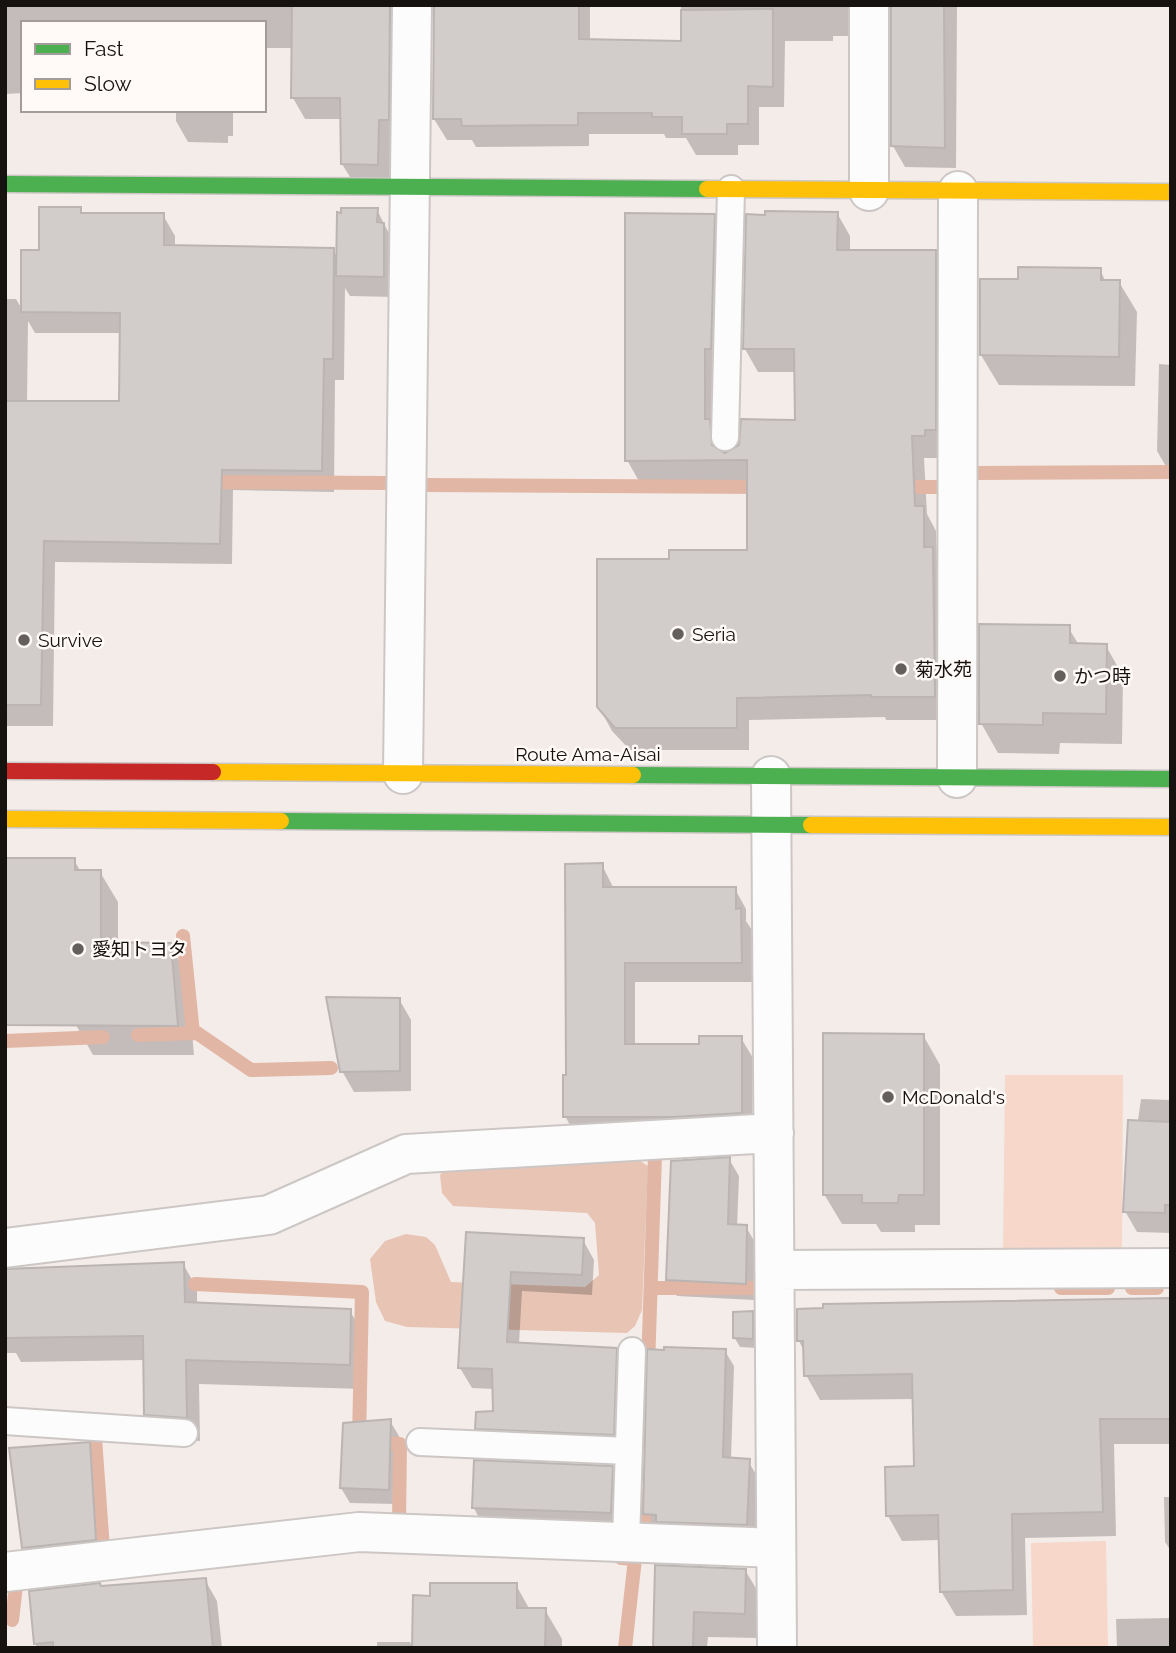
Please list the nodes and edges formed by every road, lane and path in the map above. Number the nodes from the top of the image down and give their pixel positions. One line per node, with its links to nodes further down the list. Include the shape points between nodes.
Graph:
1 (412, 5): 4 (street)
2 (869, 5): 6 (street)
3 (5, 184): 4 (main road)
4 (412, 185): 5 (main road); 11 (street)
5 (731, 189): 6 (main road); 9 (lane)
6 (869, 191): 7 (main road)
7 (958, 191): 8 (main road); 13 (street)
8 (1171, 192)
9 (725, 438)
10 (5, 771): 11 (main road, Route Ama-Aisai)
11 (403, 774): 12 (main road, Route Ama-Aisai)
12 (771, 776): 13 (main road, Route Ama-Aisai); 16 (street)
13 (957, 778): 14 (main road, Route Ama-Aisai)
14 (1171, 779)
15 (5, 819): 16 (main road)
16 (772, 824): 17 (main road); 18 (street)
17 (1171, 827)
18 (774, 1133): 19 (street, via 406,1154 270,1215); 21 (street)
19 (5, 1248)
20 (1171, 1268): 21 (street)
21 (775, 1270): 28 (street)
22 (632, 1351): 26 (lane)
23 (5, 1421): 24 (lane)
24 (184, 1433)
25 (420, 1442): 26 (lane)
26 (629, 1451): 27 (lane)
27 (626, 1541): 28 (street); 29 (street, via 359,1532)
28 (776, 1548): 30 (street)
29 (5, 1572)
30 (777, 1648)

